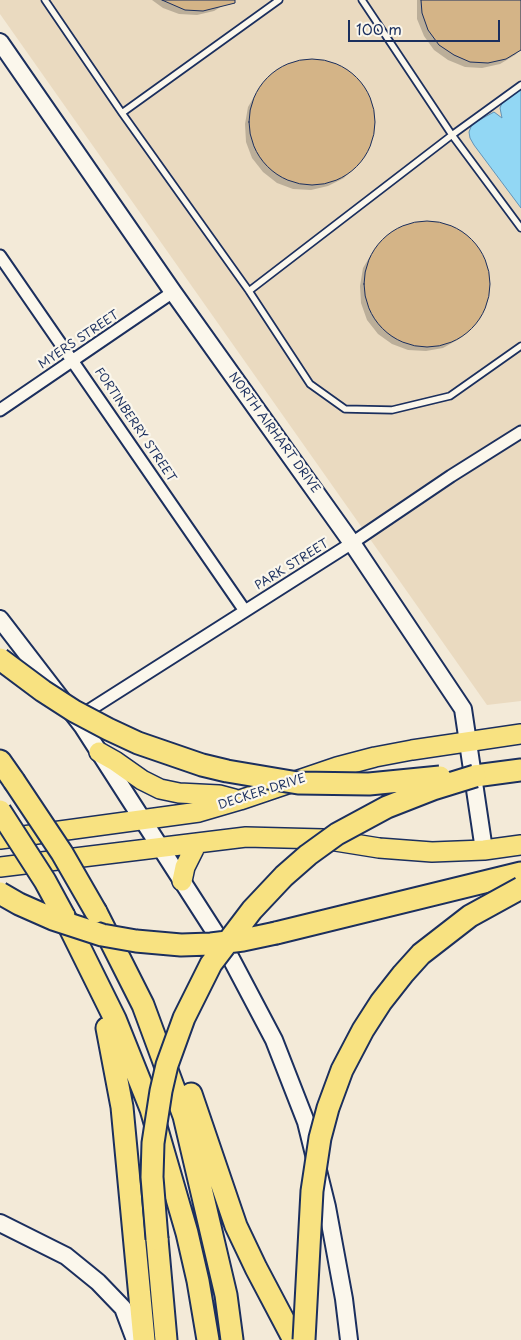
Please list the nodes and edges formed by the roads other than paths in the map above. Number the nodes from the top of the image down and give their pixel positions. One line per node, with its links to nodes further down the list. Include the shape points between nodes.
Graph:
1 (45, 0): 6 (lane)
2 (279, 0): 6 (lane)
3 (362, 0): 7 (lane)
4 (0, 42): 10 (main road, NORTH AIRHART DRIVE)
5 (521, 85): 7 (lane)
6 (122, 113): 11 (lane)
7 (452, 135): 8 (lane); 11 (lane)
8 (521, 228)
9 (0, 256): 13 (street, FORTINBERRY STREET)
10 (173, 292): 13 (street, MYERS STREET); 16 (main road, NORTH AIRHART DRIVE)
11 (249, 292): 12 (lane, via 310,384 345,409 392,410 450,396)
12 (521, 346)
13 (73, 360): 14 (street, MYERS STREET); 17 (street, FORTINBERRY STREET)
14 (0, 410)
15 (521, 432): 16 (street, PARK STREET)
16 (352, 543): 17 (street, PARK STREET); 22 (main road, NORTH AIRHART DRIVE, via 463,709)
17 (245, 611): 20 (street, PARK STREET)
18 (0, 619): 20 (main road)
19 (0, 659): 26 (highway, bridge, via 43,691 108,729 172,756 227,771 298,783 333,784)
20 (76, 718): 23 (main road)
21 (521, 734): 22 (main road, DECKER DRIVE)
22 (468, 742): 27 (main road, DECKER DRIVE, via 375,757); 34 (main road, NORTH AIRHART DRIVE)
23 (100, 752): 27 (main road, via 160,789); 29 (main road)
24 (0, 761): 41 (highway, bridge, via 62,853)
25 (521, 770): 26 (highway)
26 (475, 776): 45 (highway, bridge, via 410,797 330,839 284,876 252,910 207,972 184,1018 170,1058 153,1143 153,1200)
27 (240, 800): 29 (main road, DECKER DRIVE, via 199,812)
28 (0, 811): 40 (highway, bridge, via 45,881)
29 (143, 820): 30 (main road, DECKER DRIVE); 33 (main road)
30 (0, 839)
31 (198, 844): 33 (main road); 34 (main road, via 246,837 323,839 407,851); 37 (main road)
32 (521, 845): 34 (main road)
33 (161, 848): 35 (main road); 37 (main road)
34 (484, 850)
35 (0, 867)
36 (521, 873): 39 (highway, bridge, via 276,933 211,944 159,944 102,935 53,919)
37 (182, 881): 50 (main road, via 227,951 274,1040 306,1122 327,1207)
38 (521, 888): 49 (highway, bridge, via 470,916 421,954 381,1002 342,1070 320,1138 312,1191)
39 (0, 893)
40 (91, 967): 44 (highway, via 113,1051 122,1107); 46 (highway, via 115,1019 164,1150 189,1242)
41 (143, 1005): 47 (highway, via 184,1116 226,1295); 48 (highway, via 164,1029 191,1095 236,1226)
42 (0, 1223): 43 (main road, via 66,1256 98,1282 122,1308)
43 (135, 1340)
44 (144, 1340)
45 (166, 1340)
46 (208, 1340)
47 (232, 1340)
48 (294, 1340)
49 (304, 1340)
50 (349, 1340)

